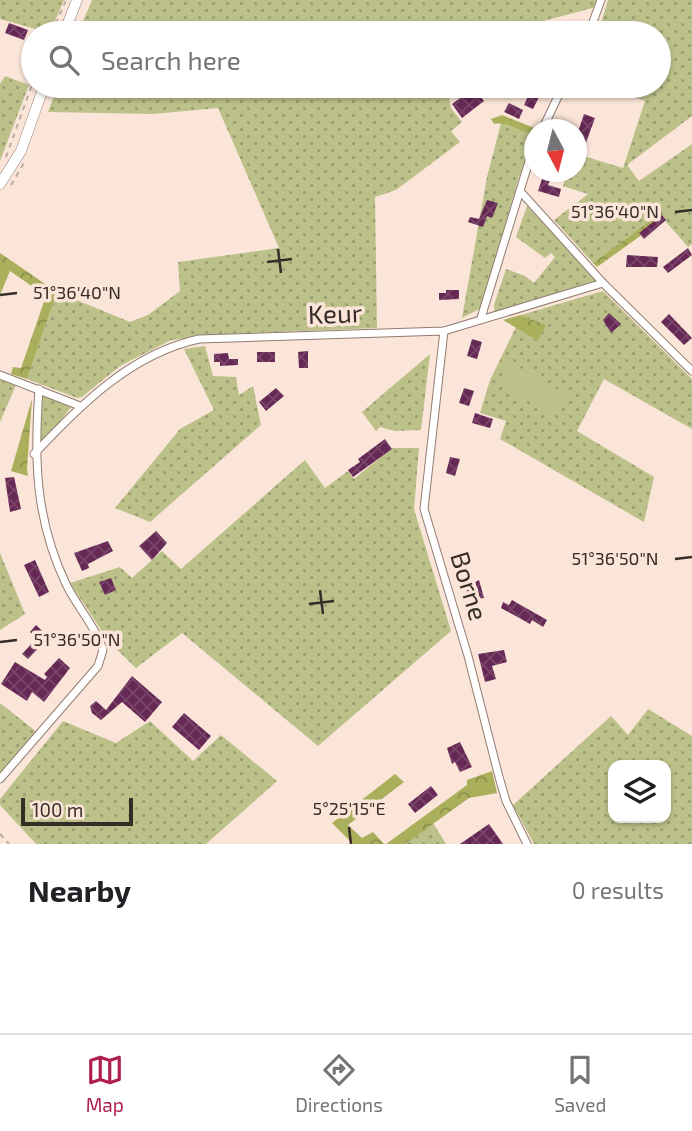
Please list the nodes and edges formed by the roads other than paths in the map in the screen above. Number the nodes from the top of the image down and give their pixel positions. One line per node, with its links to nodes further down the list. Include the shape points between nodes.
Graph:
1 (78, 0): 3 (main road)
2 (601, 0): 4 (street)
3 (69, 21)
4 (593, 21)
5 (40, 98): 9 (main road, via 22,151)
6 (557, 98): 7 (street)
7 (547, 119)
8 (524, 178): 10 (street)
9 (0, 184)
10 (520, 191): 11 (street); 12 (street)
11 (603, 283): 12 (street, Keur); 14 (street)
12 (481, 318): 13 (street, Keur)
13 (444, 331): 17 (street, Keur, via 199,339 150,356); 20 (street, Borne, via 424,509 506,801)
14 (692, 371)
15 (0, 375): 16 (street)
16 (39, 389): 17 (street); 18 (street)
17 (80, 406): 18 (street, Keur)
18 (34, 454): 19 (street, via 48,537 65,582 103,650 98,666)
19 (0, 779)
20 (527, 844)

